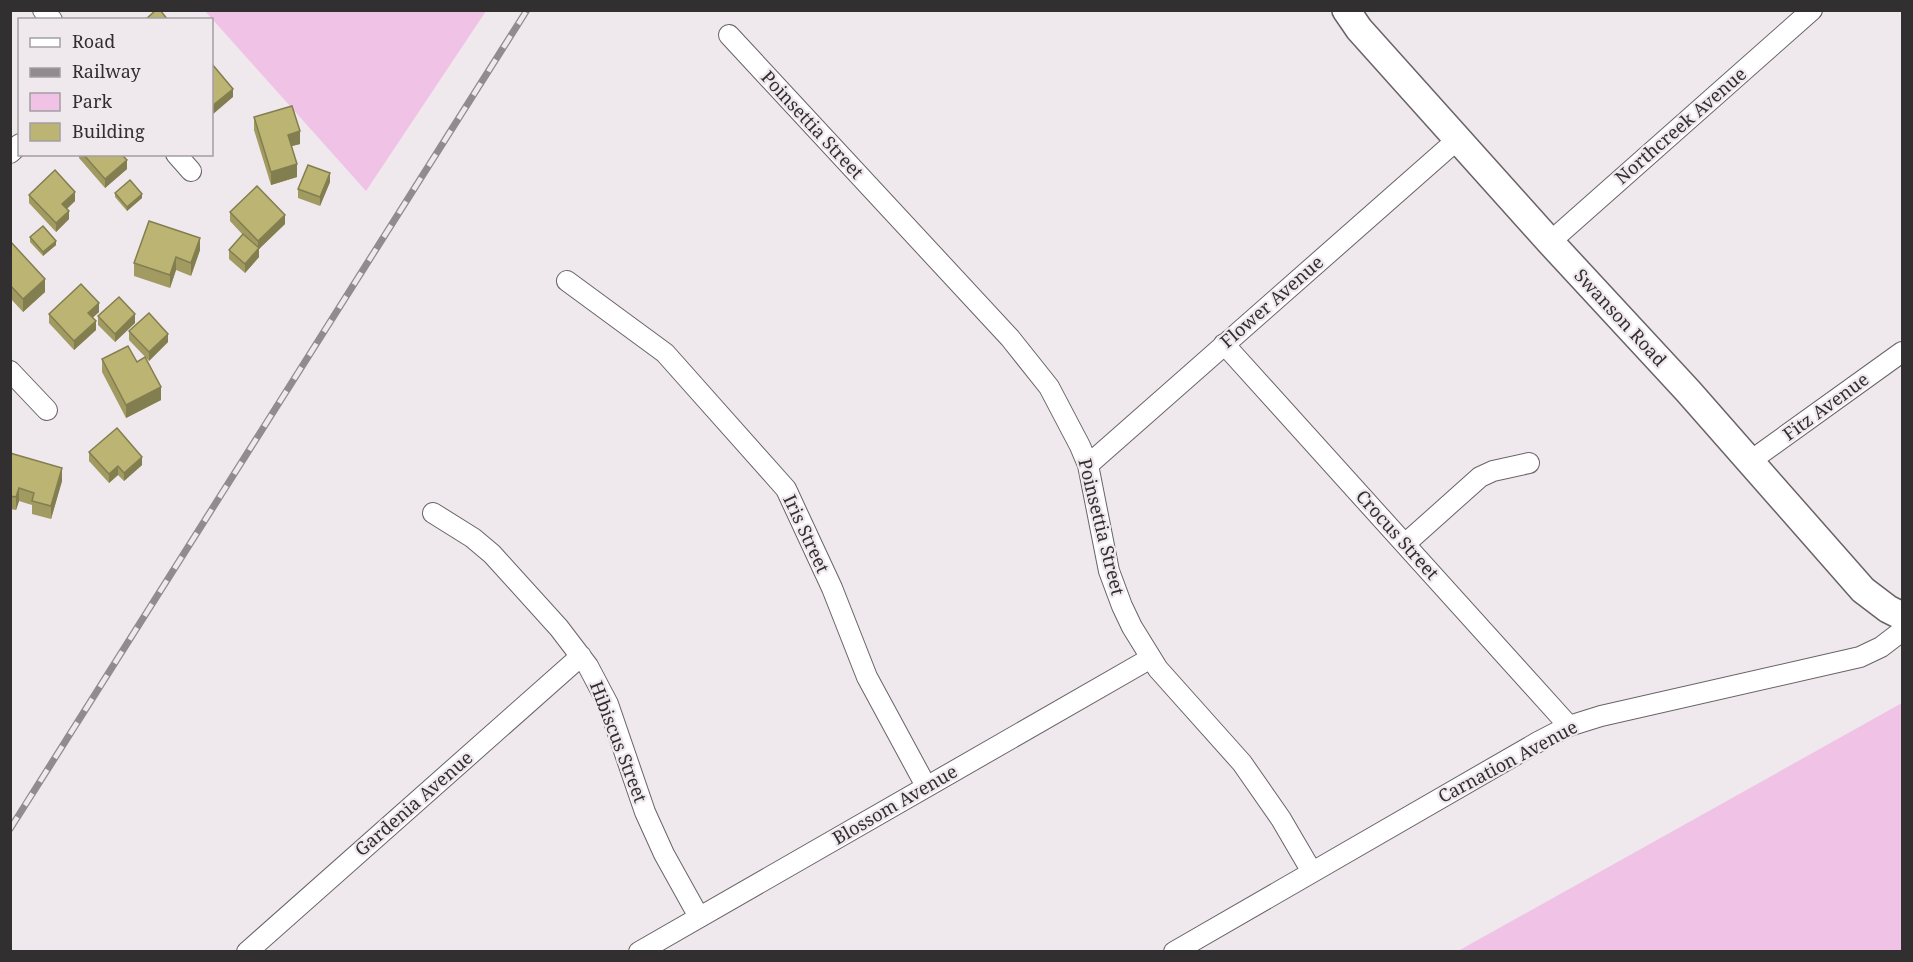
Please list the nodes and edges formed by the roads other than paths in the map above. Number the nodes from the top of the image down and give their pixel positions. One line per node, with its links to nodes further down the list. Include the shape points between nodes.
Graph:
1 (1346, 10): 4 (street, Swanson Road)
2 (1812, 10): 7 (street, Northcreek Avenue)
3 (729, 35): 15 (street, Poinsettia Street, via 1027,357 1059,404)
4 (1458, 140): 7 (street, Swanson Road); 9 (street, Flower Avenue)
5 (178, 156): 6 (street)
6 (190, 171)
7 (1550, 242): 13 (street, Swanson Road)
8 (567, 281): 23 (street, Iris Street, via 665,353 786,489 832,588 867,677)
9 (1224, 344): 15 (street, Flower Avenue); 17 (street, Crocus Street)
10 (1902, 352): 13 (street, Fitz Avenue)
11 (10, 371): 12 (street)
12 (47, 410)
13 (1749, 462): 18 (street, Swanson Road, via 1863,590)
14 (1529, 463): 17 (street, via 1480,477)
15 (1088, 465): 21 (street, Poinsettia Street, via 1109,571 1122,606)
16 (433, 513): 20 (street, Hibiscus Street, via 492,554)
17 (1405, 544): 22 (street, Crocus Street)
18 (1902, 616)
19 (1902, 631): 22 (street, Carnation Avenue, via 1860,657)
20 (581, 656): 25 (street, Hibiscus Street, via 608,704 654,833); 26 (street, Gardenia Avenue)
21 (1151, 658): 23 (street, Blossom Avenue); 24 (street, Poinsettia Street, via 1242,763)
22 (1569, 726): 24 (street, Carnation Avenue)
23 (926, 786): 25 (street, Blossom Avenue)
24 (1312, 872): 28 (street, Carnation Avenue)
25 (699, 917): 27 (street, Blossom Avenue)
26 (246, 951)
27 (639, 951)
28 (1174, 951)

